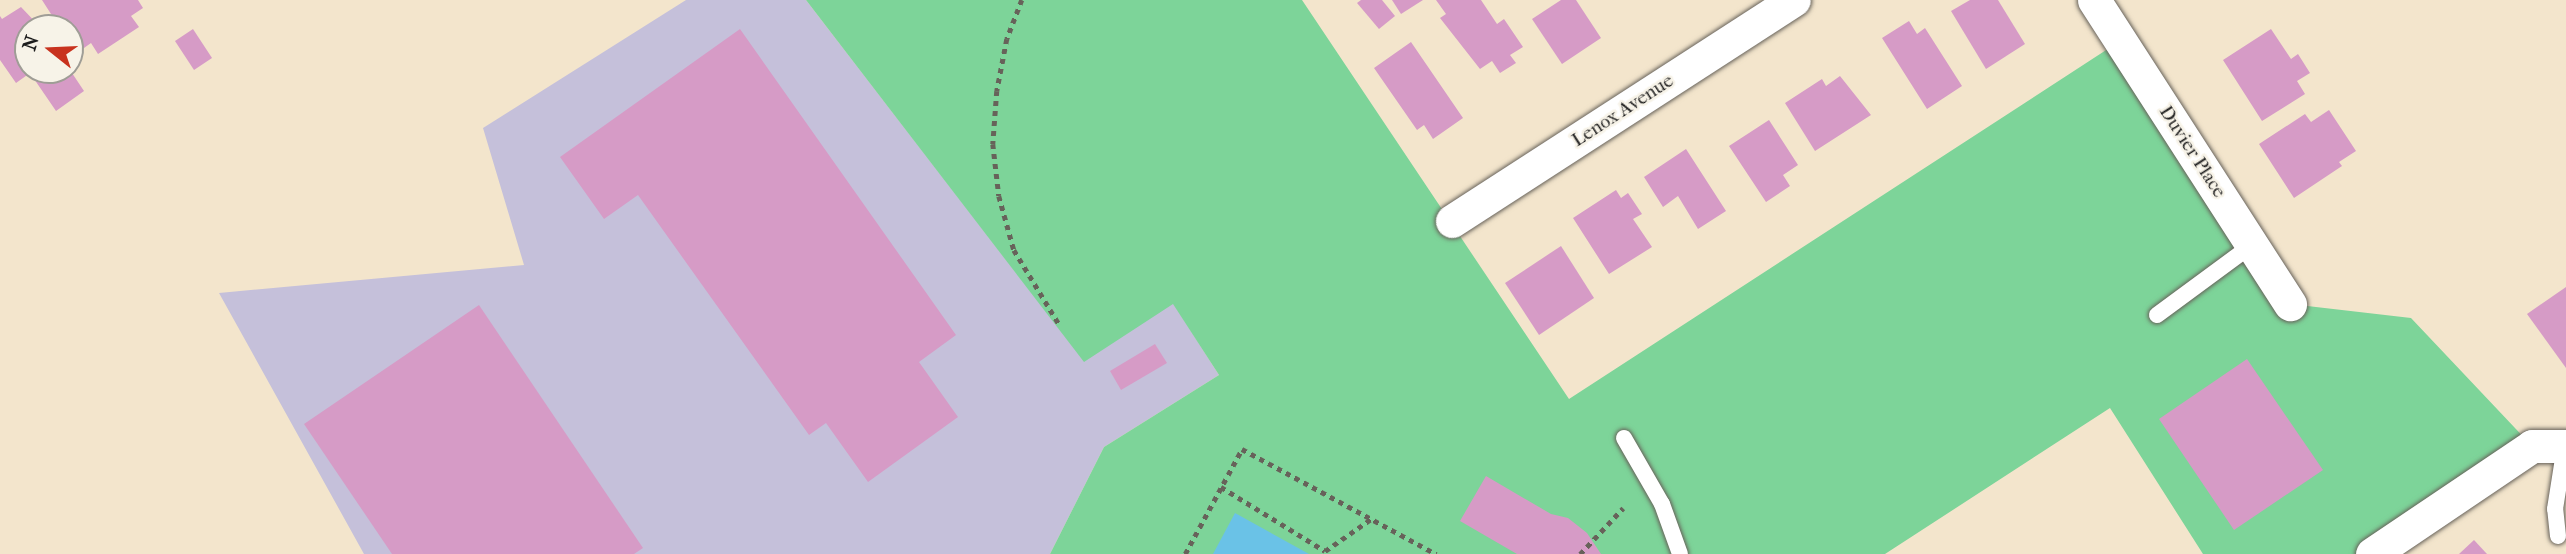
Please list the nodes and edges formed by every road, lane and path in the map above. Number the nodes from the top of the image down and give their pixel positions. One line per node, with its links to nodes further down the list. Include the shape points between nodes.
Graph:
1 (1022, 0): 8 (path, via 1007,39 997,91 996,170 1014,250)
2 (1794, 0): 4 (street, Lenox Avenue)
3 (2094, 0): 5 (street, Duvier Place)
4 (1452, 221)
5 (2252, 245): 6 (street, Duvier Place); 7 (lane)
6 (2290, 304)
7 (2157, 315)
8 (1059, 324)
9 (1624, 438): 18 (lane, via 1662,504)
10 (2566, 446): 14 (lane, via 2555,509); 19 (street, via 2532,446)
11 (1221, 487): 13 (path, via 1325,551); 13 (path, via 1242,449); 15 (path)
12 (1623, 508): 17 (path)
13 (1371, 519): 16 (path)
14 (2558, 536)
15 (1185, 554)
16 (1436, 554)
17 (1580, 554)
18 (1680, 554)
19 (2372, 554)

